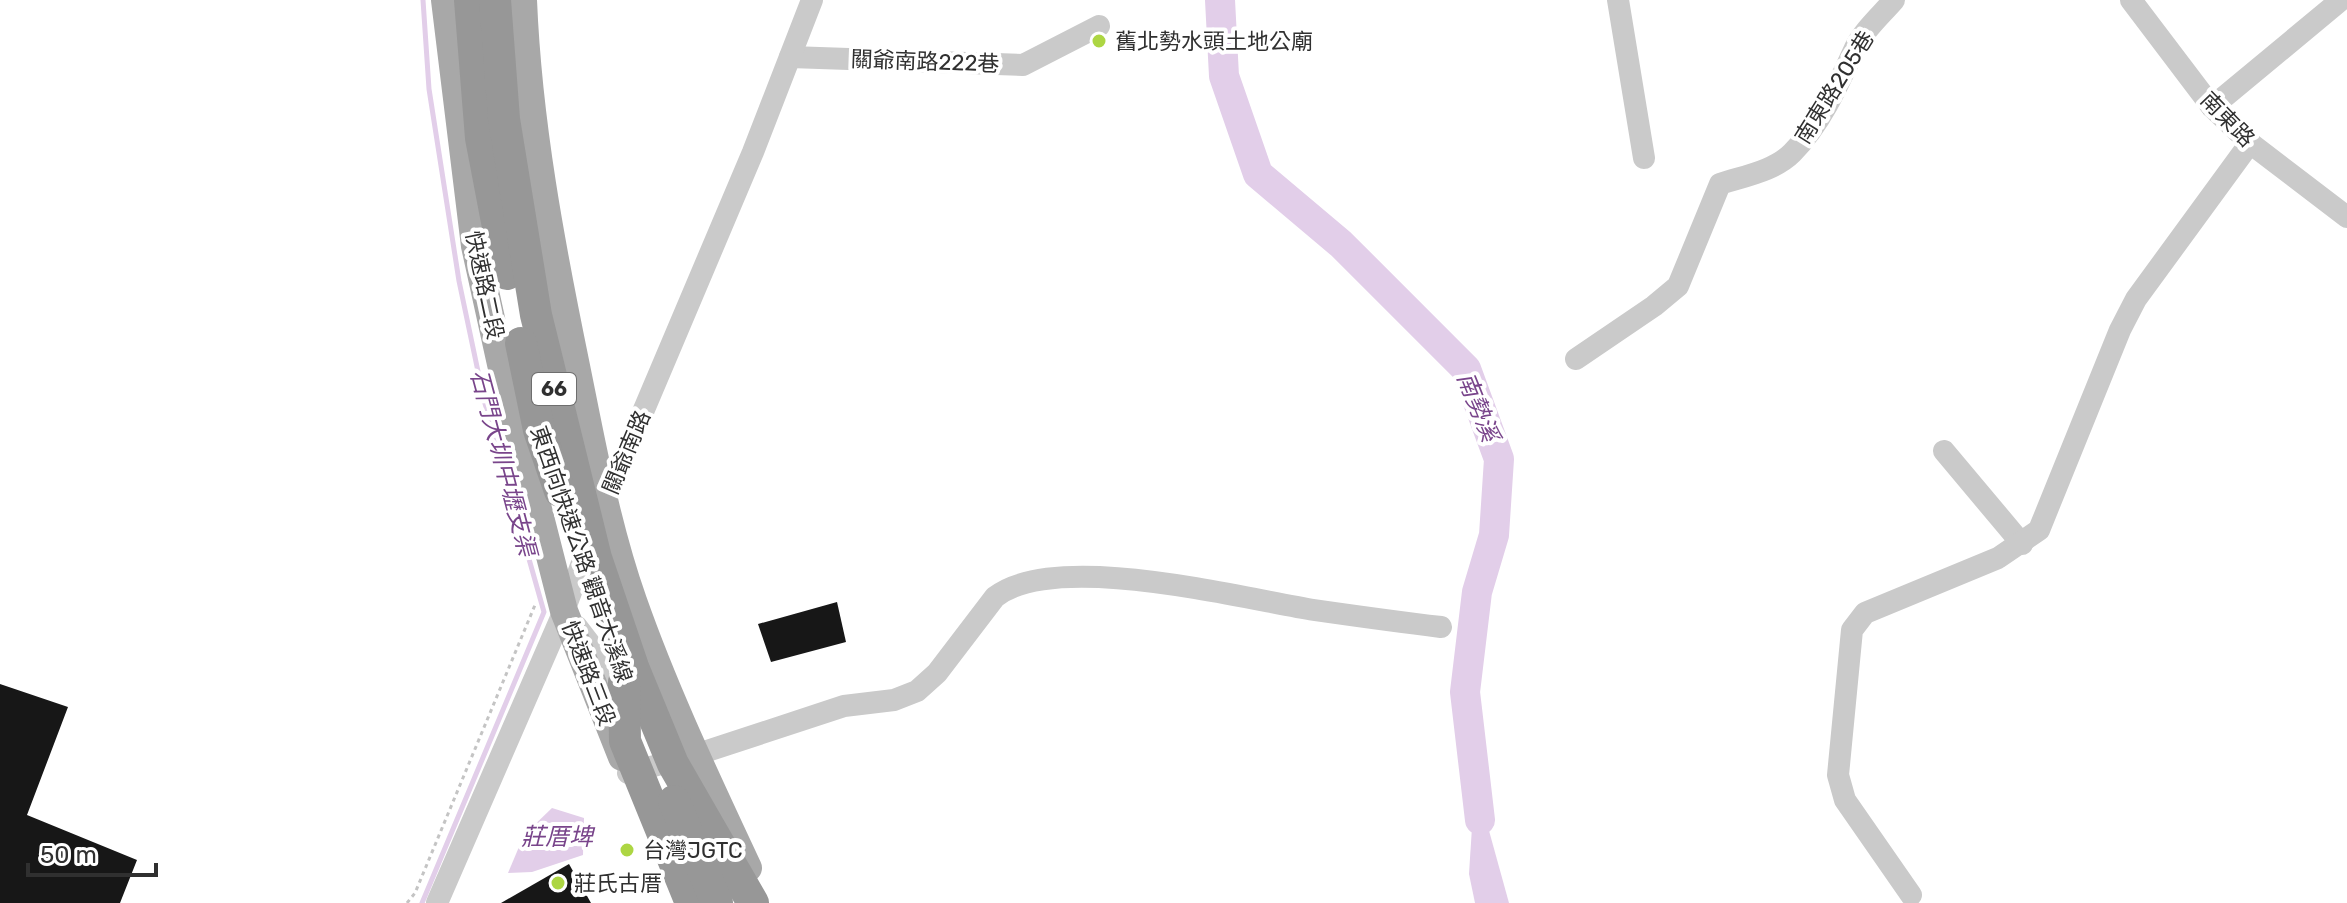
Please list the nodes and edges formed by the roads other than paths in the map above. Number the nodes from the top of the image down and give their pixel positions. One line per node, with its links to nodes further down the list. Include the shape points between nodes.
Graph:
1 (445, 0): 20 (main road, 快速路二段 / 66, via 475,246)
2 (470, 0): 22 (highway, 東西向快速公路 觀音大溪線 / 66, bridge, via 481,138 539,430)
3 (495, 0): 23 (highway, 東西向快速公路 觀音大溪線 / 66, bridge, via 504,119 536,315 596,558)
4 (523, 0): 18 (main road, 66, via 548,231)
5 (812, 0): 11 (street, 關爺南路)
6 (1618, 0): 14 (street)
7 (1894, 0): 16 (street, 南東路205巷, via 1856,46 1820,116 1792,153 1768,169 1720,184 1678,286)
8 (2131, 0): 12 (street, 南東路)
9 (2341, 0): 12 (street)
10 (1099, 26): 11 (street, 關爺南路222巷, via 1023,65)
11 (790, 57): 18 (street, 關爺南路)
12 (2212, 107): 13 (street, 南東路)
13 (2250, 143): 15 (street, 南東路); 19 (street, via 2136,299 2039,530)
14 (1644, 158)
15 (2347, 217)
16 (1576, 359)
17 (1944, 451): 19 (street)
18 (604, 504): 20 (street, 關爺南路); 23 (main road, 快速路三段 / 66, via 633,601 672,699)
19 (2022, 544): 24 (street, via 1865,613 1852,630 1838,775 1845,800)
20 (564, 611): 23 (main road, 快速路三段 / 66); 25 (street, 關爺南路)
21 (1441, 627): 23 (street, via 1107,578 1056,577 1006,588 995,597 917,691 894,700 844,706)
22 (624, 682): 27 (highway, bridge, via 625,741); 29 (highway, 東西向快速公路 觀音大溪線 / 66, bridge)
23 (665, 763): 26 (main road, 快速路三段 / 66); 28 (street, 快速路三段); 30 (street, 快速路三段); 31 (highway, 東西向快速公路 觀音大溪線, bridge); 32 (main road, 快速路三段 / 66)
24 (1911, 895)
25 (437, 903)
26 (679, 903)
27 (691, 903)
28 (703, 903)
29 (717, 903)
30 (743, 903)
31 (753, 903)
32 (764, 903)

